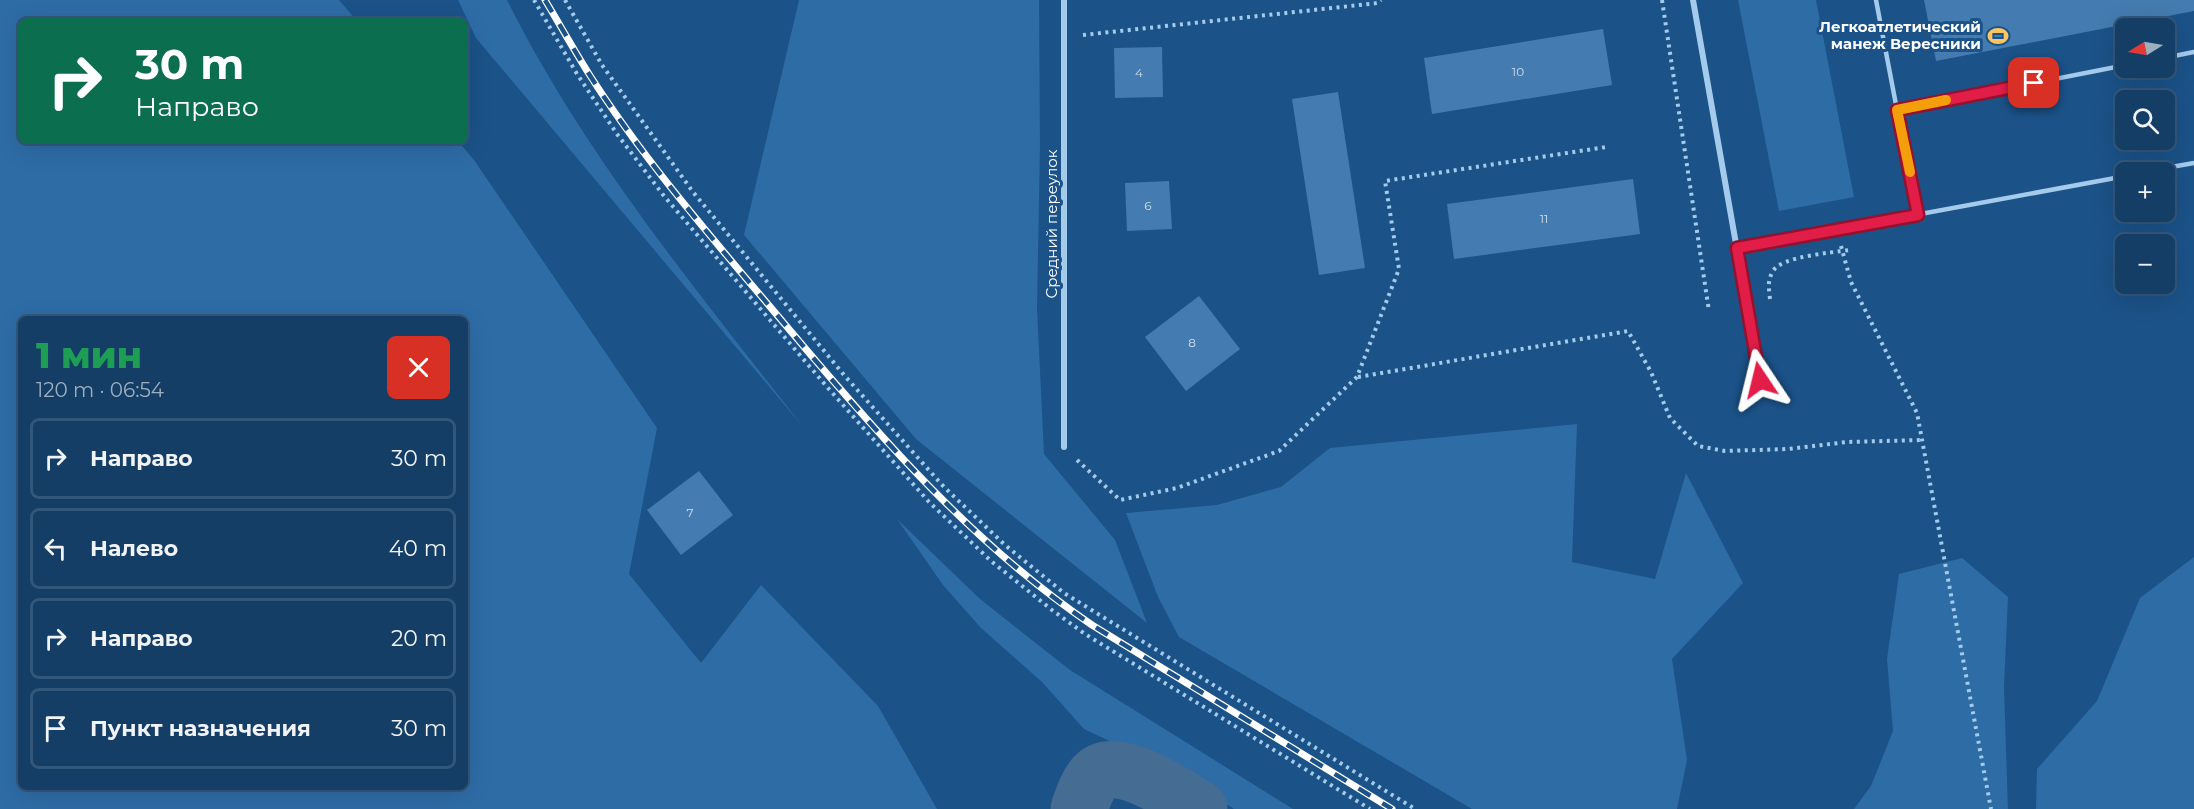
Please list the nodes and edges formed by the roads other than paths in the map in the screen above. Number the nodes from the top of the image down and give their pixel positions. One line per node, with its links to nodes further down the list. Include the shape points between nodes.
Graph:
1 (1064, 0): 14 (street, Средний переулок)
2 (1693, 0): 12 (street)
3 (1876, 0): 7 (lane)
4 (2194, 52): 5 (lane)
5 (2175, 56)
6 (2115, 67): 7 (lane)
7 (1897, 110): 11 (lane)
8 (2194, 163): 9 (lane)
9 (2175, 166)
10 (2115, 178): 11 (lane)
11 (1918, 215): 12 (lane)
12 (1737, 248): 13 (street)
13 (1760, 380)
14 (1064, 447)

